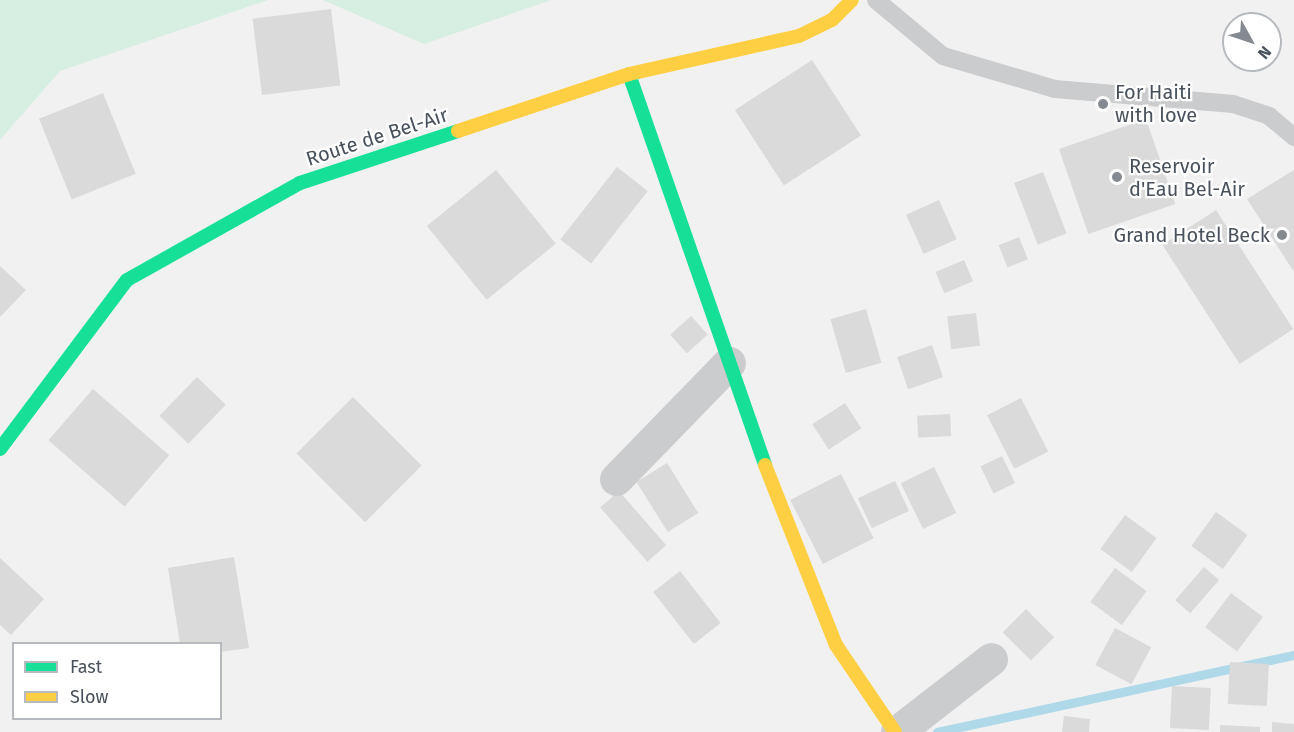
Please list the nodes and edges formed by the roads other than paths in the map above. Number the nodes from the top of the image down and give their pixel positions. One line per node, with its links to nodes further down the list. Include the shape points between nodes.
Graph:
1 (852, 0): 3 (street, Route de Bel-Air, via 832,20 800,36)
2 (876, 0): 4 (lane, via 943,56 1055,88 1233,104 1269,116)
3 (629, 74): 5 (street); 6 (street, Route de Bel-Air, via 300,183 127,280)
4 (1294, 137)
5 (729, 363): 7 (street); 9 (street, via 774,492 836,645)
6 (0, 448)
7 (616, 479)
8 (991, 659): 9 (street)
9 (896, 732)

